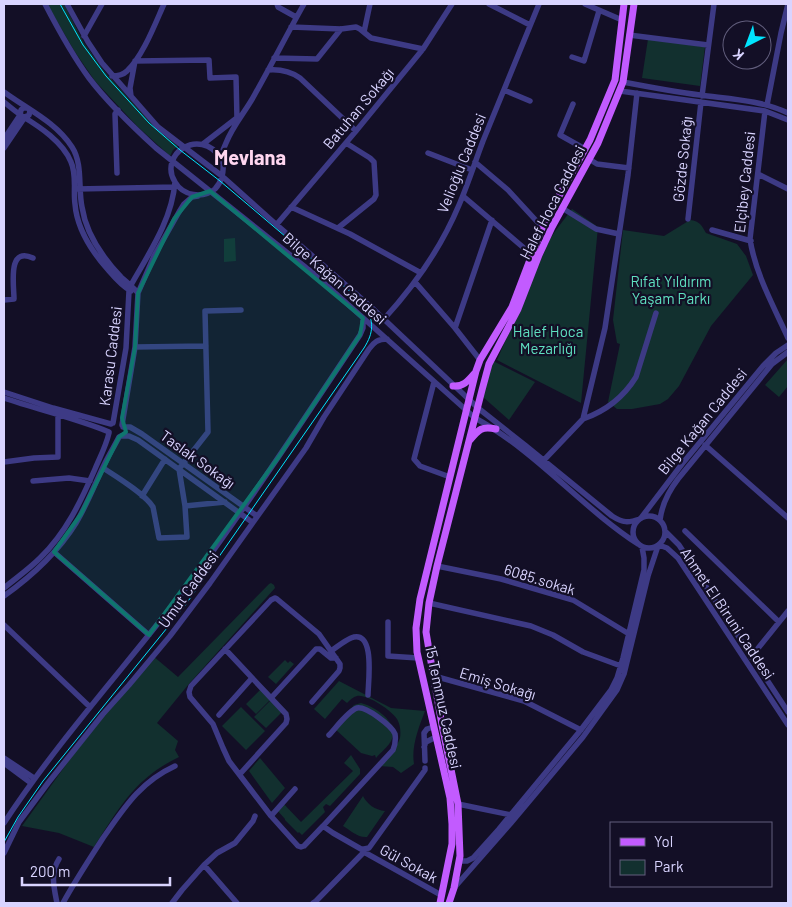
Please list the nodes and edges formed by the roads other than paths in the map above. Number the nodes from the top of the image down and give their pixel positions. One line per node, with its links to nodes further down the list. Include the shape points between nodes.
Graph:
1 (45, 4): 46 (street, Bilge Kağan Caddesi, via 82,67)
2 (67, 4): 24 (street, Bilge Kağan Caddesi)
3 (102, 4): 24 (street)
4 (163, 4): 31 (street)
5 (277, 4): 17 (street)
6 (304, 4): 17 (street)
7 (370, 4): 22 (street)
8 (452, 4): 28 (street, Batuhan Sokağı)
9 (489, 4): 19 (street)
10 (539, 4): 19 (street, Velioğlu Caddesi)
11 (585, 4): 16 (street)
12 (624, 4): 18 (main road, Halef Hoca Caddesi)
13 (634, 4): 25 (main road, Halef Hoca Caddesi)
14 (714, 4): 27 (street, Gözde Sokağı)
15 (788, 4): 23 (street, Elçibey Caddesi)
16 (599, 11): 18 (street); 29 (street, via 584,61)
17 (296, 17): 20 (street)
18 (622, 20): 57 (main road, Halef Hoca Caddesi, via 615,80)
19 (530, 25): 35 (street, Velioğlu Caddesi)
20 (291, 27): 21 (street); 30 (street)
21 (341, 29): 22 (street, via 356,28); 30 (street, via 317,59)
22 (364, 32): 28 (street, via 370,38)
23 (781, 33): 26 (street); 45 (street, Elçibey Caddesi)
24 (84, 36): 33 (street, Bilge Kağan Caddesi)
25 (629, 36): 27 (street); 34 (main road, Halef Hoca Caddesi)
26 (788, 36)
27 (708, 45): 40 (street, Gözde Sokağı)
28 (423, 49): 51 (street, Batuhan Sokağı)
29 (572, 57)
30 (274, 58): 32 (street)
31 (136, 62): 33 (street, via 126,72); 39 (street); 49 (street, via 209,60 210,78 236,77)
32 (268, 70): 49 (street); 51 (street, via 283,70 300,78)
33 (112, 76): 39 (street, Bilge Kağan Caddesi)
34 (623, 82): 36 (main road, Halef Hoca Caddesi); 40 (street)
35 (504, 90): 41 (street); 62 (street, Velioğlu Caddesi)
36 (620, 91): 38 (street); 60 (main road, Halef Hoca Caddesi)
37 (4, 92): 44 (street, Karasu Caddesi)
38 (637, 93): 40 (street); 63 (street)
39 (131, 96): 55 (street, Bilge Kağan Caddesi, via 158,127)
40 (702, 99): 45 (street); 76 (street, Gözde Sokağı)
41 (530, 101)
42 (4, 102): 48 (street, Karasu Caddesi)
43 (573, 104): 57 (street, via 560,135)
44 (28, 108): 48 (street, via 20,111); 69 (street, Karasu Caddesi, via 59,130 73,149 78,163)
45 (766, 108): 47 (street); 50 (street); 66 (street, Elçibey Caddesi)
46 (118, 110): 61 (street, Bilge Kağan Caddesi); 65 (street, via 115,114)
47 (788, 113)
48 (23, 116): 52 (street); 56 (street); 69 (street, Karasu Caddesi, via 60,146 72,163)
49 (239, 117): 54 (street); 59 (street)
50 (788, 120)
51 (356, 131): 53 (street, Batuhan Sokağı)
52 (4, 139)
53 (346, 143): 74 (street, Batuhan Sokağı); 80 (street, via 374,162 376,195)
54 (203, 144): 55 (street); 59 (street)
55 (184, 147): 61 (street); 67 (street, Bilge Kağan Caddesi)
56 (4, 148)
57 (585, 149): 79 (main road, Halef Hoca Caddesi)
58 (428, 154): 64 (street)
59 (221, 158): 67 (street)
60 (589, 160): 63 (street); 75 (main road, Halef Hoca Caddesi)
61 (173, 162): 68 (street); 71 (street, Bilge Kağan Caddesi)
62 (475, 162): 64 (street, Velioğlu Caddesi); 79 (street, via 508,190)
63 (629, 168): 82 (street)
64 (472, 170): 73 (street, Velioğlu Caddesi)
65 (117, 173)
66 (758, 174): 70 (street); 83 (street, Elçibey Caddesi)
67 (222, 176): 71 (street, via 215,189); 78 (street, Bilge Kağan Caddesi)
68 (175, 185): 69 (street); 72 (street, via 184,192); 88 (street, via 160,233)
69 (77, 189): 88 (street, Karasu Caddesi, via 74,203 85,238 114,277)
70 (788, 189)
71 (210, 191): 72 (street); 93 (street, Bilge Kağan Caddesi)
72 (200, 195): 89 (street, via 192,197 178,212)
73 (463, 196): 77 (street); 86 (street, Velioğlu Caddesi, via 446,233)
74 (291, 207): 78 (street, Batuhan Sokağı); 80 (street)
75 (562, 208): 82 (street, via 596,229); 109 (main road, Halef Hoca Caddesi, via 490,364)
76 (688, 219)
77 (492, 220): 84 (street); 95 (street)
78 (277, 224): 94 (street, Bilge Kağan Caddesi)
79 (542, 227): 84 (main road, Halef Hoca Caddesi)
80 (338, 228): 86 (street)
81 (712, 230): 83 (street)
82 (619, 234): 113 (street, via 605,328)
83 (750, 241): 96 (street, Elçibey Caddesi, via 753,256)
84 (532, 254): 102 (main road, Halef Hoca Caddesi, via 512,307)
85 (34, 258): 90 (street, via 24,256 15,261 14,299)
86 (421, 273): 87 (street, Velioğlu Caddesi)
87 (414, 282): 94 (street, Velioğlu Caddesi); 95 (street)
88 (130, 288): 89 (street, Karasu Caddesi); 114 (street, Karasu Caddesi, via 126,348)
89 (138, 293): 99 (street, Karasu Caddesi)
90 (4, 300)
91 (241, 310): 100 (street, via 205,311)
92 (656, 313): 113 (street, via 633,383 608,407)
93 (363, 318): 97 (street, Bilge Kağan Caddesi); 133 (street, Umut Caddesi, via 360,335)
94 (384, 319): 105 (street, Bilge Kağan Caddesi)
95 (455, 328): 102 (street)
96 (788, 338)
97 (388, 339): 104 (street, Bilge Kağan Caddesi); 135 (street, Umut Caddesi, via 378,340 368,349 306,448)
98 (788, 345): 136 (street, Bilge Kağan Caddesi, via 763,366)
99 (135, 346): 100 (street); 115 (street, Karasu Caddesi)
100 (206, 346): 124 (street, via 208,432)
101 (788, 353): 120 (street, Bilge Kağan Caddesi, via 772,364)
102 (480, 360): 103 (main road, Halef Hoca Caddesi)
103 (476, 371): 105 (main road, via 466,383); 108 (main road, Halef Hoca Caddesi)
104 (434, 382): 110 (street, Bilge Kağan Caddesi); 127 (street, via 414,459 420,466)
105 (453, 386): 108 (street, Bilge Kağan Caddesi)
106 (4, 392): 114 (street)
107 (4, 398): 111 (street)
108 (468, 400): 109 (street, Bilge Kağan Caddesi); 110 (main road, 15 Temmuz Caddesi)
109 (478, 408): 112 (main road, 15 Temmuz Caddesi); 122 (street, Bilge Kağan Caddesi)
110 (466, 411): 112 (street, Bilge Kağan Caddesi); 127 (main road, 15 Temmuz Caddesi)
111 (58, 416): 117 (street); 123 (street, via 58,457)
112 (475, 418): 116 (street, Bilge Kağan Caddesi); 119 (main road, 15 Temmuz Caddesi)
113 (583, 419): 122 (street)
114 (112, 424): 115 (street); 117 (street)
115 (122, 426): 118 (street); 124 (street, Taslak Sokağı, via 136,430)
116 (496, 430): 119 (main road, via 482,428); 141 (street, Bilge Kağan Caddesi)
117 (109, 432): 118 (street, via 114,437); 129 (street)
118 (120, 436): 121 (street, Taslak Sokağı, via 134,437); 125 (street)
119 (469, 442): 143 (main road, 15 Temmuz Caddesi)
120 (705, 445): 134 (street); 137 (street, Bilge Kağan Caddesi, via 668,493)
121 (166, 459): 126 (street, Taslak Sokağı); 130 (street)
122 (544, 460): 136 (street, Bilge Kağan Caddesi, via 616,519 628,522)
123 (4, 462)
124 (183, 463): 126 (street); 133 (street, Taslak Sokağı)
125 (103, 468): 130 (street); 142 (street, via 81,514)
126 (179, 469): 131 (street, Taslak Sokağı); 132 (street)
127 (450, 477): 157 (main road, 15 Temmuz Caddesi, via 420,599 416,628)
128 (33, 481): 129 (street, via 69,478)
129 (90, 481): 144 (street, via 54,543)
130 (142, 496): 132 (street, via 154,508 159,538 187,537)
131 (225, 502): 132 (street); 133 (street, Taslak Sokağı)
132 (185, 506)
133 (242, 510): 135 (street, Taslak Sokağı); 152 (street, Umut Caddesi)
134 (788, 518)
135 (254, 519): 187 (street, Umut Caddesi, via 185,616 24,814)
136 (641, 519): 137 (street, via 652,516); 141 (street, via 634,525 633,533)
137 (660, 520): 138 (street)
138 (665, 531): 140 (street, via 664,539); 155 (street, Ahmet El Biruni Caddesi, via 679,546)
139 (685, 531): 149 (street)
140 (658, 545): 141 (street, via 650,548); 168 (street, Ahmet El Biruni Caddesi, via 678,558); 193 (street, via 617,690 583,737)
141 (640, 546): 151 (street, via 644,570)
142 (54, 552): 145 (street); 152 (street)
143 (437, 566): 146 (main road, 15 Temmuz Caddesi); 151 (street, 6085.sokak, via 501,579 573,600)
144 (4, 588)
145 (4, 596)
146 (429, 603): 158 (street, via 531,626 582,652); 159 (main road, 15 Temmuz Caddesi, via 426,632)
147 (788, 611): 149 (street)
148 (388, 622): 157 (street, via 388,656)
149 (779, 622): 155 (street)
150 (4, 625): 164 (street)
151 (629, 634): 158 (street)
152 (149, 635): 164 (street, Umut Caddesi)
153 (225, 649): 154 (street, via 275,598 319,634); 160 (street); 178 (street, via 192,686 190,694 213,724 226,754)
154 (331, 652): 156 (street); 161 (street, via 350,638 365,640 369,660)
155 (752, 657): 165 (street, Ahmet El Biruni Caddesi)
156 (336, 658): 162 (street, via 316,649); 163 (street, via 339,670)
157 (418, 658): 169 (main road, 15 Temmuz Caddesi)
158 (620, 666): 170 (street, via 611,690)
159 (434, 676): 167 (main road, 15 Temmuz Caddesi); 170 (street, Emiş Sokağı, via 524,701)
160 (252, 678): 162 (street); 166 (street)
161 (368, 696)
162 (271, 698): 178 (street, via 286,714 287,721)
163 (312, 702)
164 (90, 707): 179 (street, Umut Caddesi)
165 (788, 712)
166 (219, 715)
167 (442, 725): 169 (main road); 172 (main road, 15 Temmuz Caddesi)
168 (788, 726)
169 (433, 727): 173 (main road, 15 Temmuz Caddesi); 174 (street, via 424,733)
170 (581, 730): 182 (street)
171 (329, 735): 186 (street, via 353,710 363,708 390,728 396,741 393,750)
172 (444, 735): 173 (main road); 181 (main road, 15 Temmuz Caddesi)
173 (436, 737): 174 (street, via 426,742); 190 (main road, 15 Temmuz Caddesi, via 450,798 452,844)
174 (424, 747): 186 (street, via 425,770 369,848 361,849)
175 (4, 758): 179 (street)
176 (4, 763): 179 (street)
177 (175, 766): 196 (street, via 149,781 127,803 79,873)
178 (240, 774): 184 (street)
179 (32, 780): 185 (street, Umut Caddesi)
180 (295, 789): 184 (street)
181 (458, 804): 182 (street); 189 (main road, 15 Temmuz Caddesi)
182 (511, 815): 189 (street, via 473,858)
183 (255, 816): 191 (street, via 235,843)
184 (271, 816): 186 (street, via 299,847)
185 (4, 823)
186 (324, 826)
187 (4, 853)
188 (59, 859): 195 (street, via 53,875)
189 (460, 861): 190 (main road); 193 (main road, 15 Temmuz Caddesi)
190 (448, 864): 192 (main road, 15 Temmuz Caddesi)
191 (204, 865): 197 (street); 198 (street)
192 (443, 886): 193 (main road); 194 (main road, 15 Temmuz Caddesi)
193 (454, 888): 200 (main road, 15 Temmuz Caddesi)
194 (440, 901): 199 (street, Gül Sokak, via 364,852)
195 (57, 903)
196 (63, 903)
197 (172, 903)
198 (237, 903)
199 (313, 903)
200 (449, 903)

